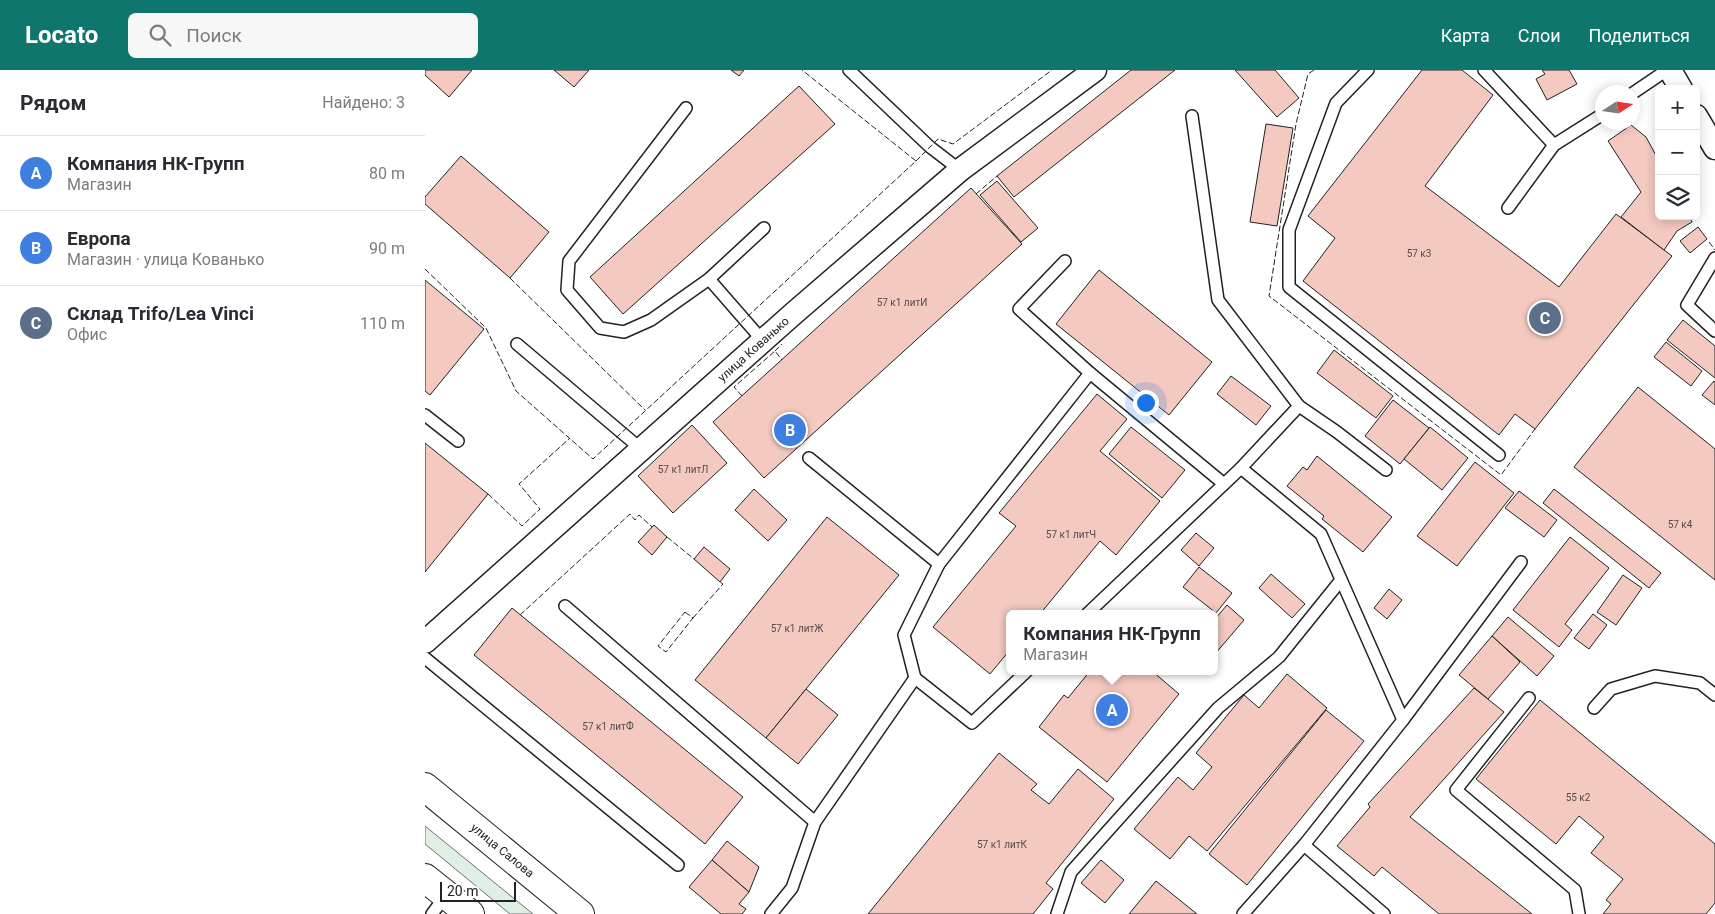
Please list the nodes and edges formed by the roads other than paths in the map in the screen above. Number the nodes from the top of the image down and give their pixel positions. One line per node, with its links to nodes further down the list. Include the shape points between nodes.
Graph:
1 (849, 70): 14 (lane)
2 (1095, 70): 14 (street, улица Кованько)
3 (1368, 70): 28 (lane, via 1336,103 1289,230 1289,287)
4 (1484, 70): 12 (lane)
5 (1668, 70): 6 (street); 7 (lane)
6 (1678, 85)
7 (1640, 88)
8 (686, 108): 19 (lane, via 569,261 567,290 600,328 624,332 651,320)
9 (1192, 116): 24 (lane, via 1218,300)
10 (1595, 119): 12 (lane)
11 (1700, 123): 13 (street)
12 (1554, 145): 15 (lane)
13 (1715, 148)
14 (960, 170): 21 (street, улица Кованько)
15 (1508, 208)
16 (764, 228): 19 (lane)
17 (1715, 258): 20 (lane, via 1687,305)
18 (1065, 261): 23 (lane, via 1019,309)
19 (709, 279): 21 (lane)
20 (1715, 331)
21 (763, 341): 27 (street, улица Кованько)
22 (517, 344): 27 (lane)
23 (1090, 373): 32 (lane); 34 (lane)
24 (1299, 406): 30 (lane); 31 (lane)
25 (425, 415): 26 (lane)
26 (458, 441)
27 (641, 449): 38 (street, улица Кованько)
28 (1499, 455)
29 (809, 458): 34 (lane)
30 (1241, 468): 32 (lane); 35 (lane, via 1321,534)
31 (1386, 470)
32 (1224, 484): 37 (lane)
33 (1521, 562): 45 (lane)
34 (939, 564): 41 (lane, via 904,635)
35 (1341, 580): 45 (lane); 55 (lane, via 1279,657 1218,708 1071,872)
36 (565, 606): 47 (lane)
37 (1091, 610)
38 (425, 642)
39 (425, 658): 49 (lane)
40 (1023, 675): 41 (lane, via 972,723)
41 (915, 678): 47 (lane)
42 (1715, 695): 44 (lane, via 1700,683 1655,676 1611,689)
43 (1529, 698): 58 (lane, via 1456,790 1575,890)
44 (1594, 708)
45 (1403, 720): 48 (lane)
46 (425, 787): 53 (main road, улица Салова)
47 (815, 822): 54 (lane, via 792,888)
48 (1304, 845): 56 (lane); 57 (lane)
49 (678, 865)
50 (425, 878): 51 (main road)
51 (439, 904): 52 (main road)
52 (470, 914)
53 (580, 914)
54 (771, 914)
55 (1057, 914)
56 (1243, 914)
57 (1383, 914)
58 (1579, 914)

